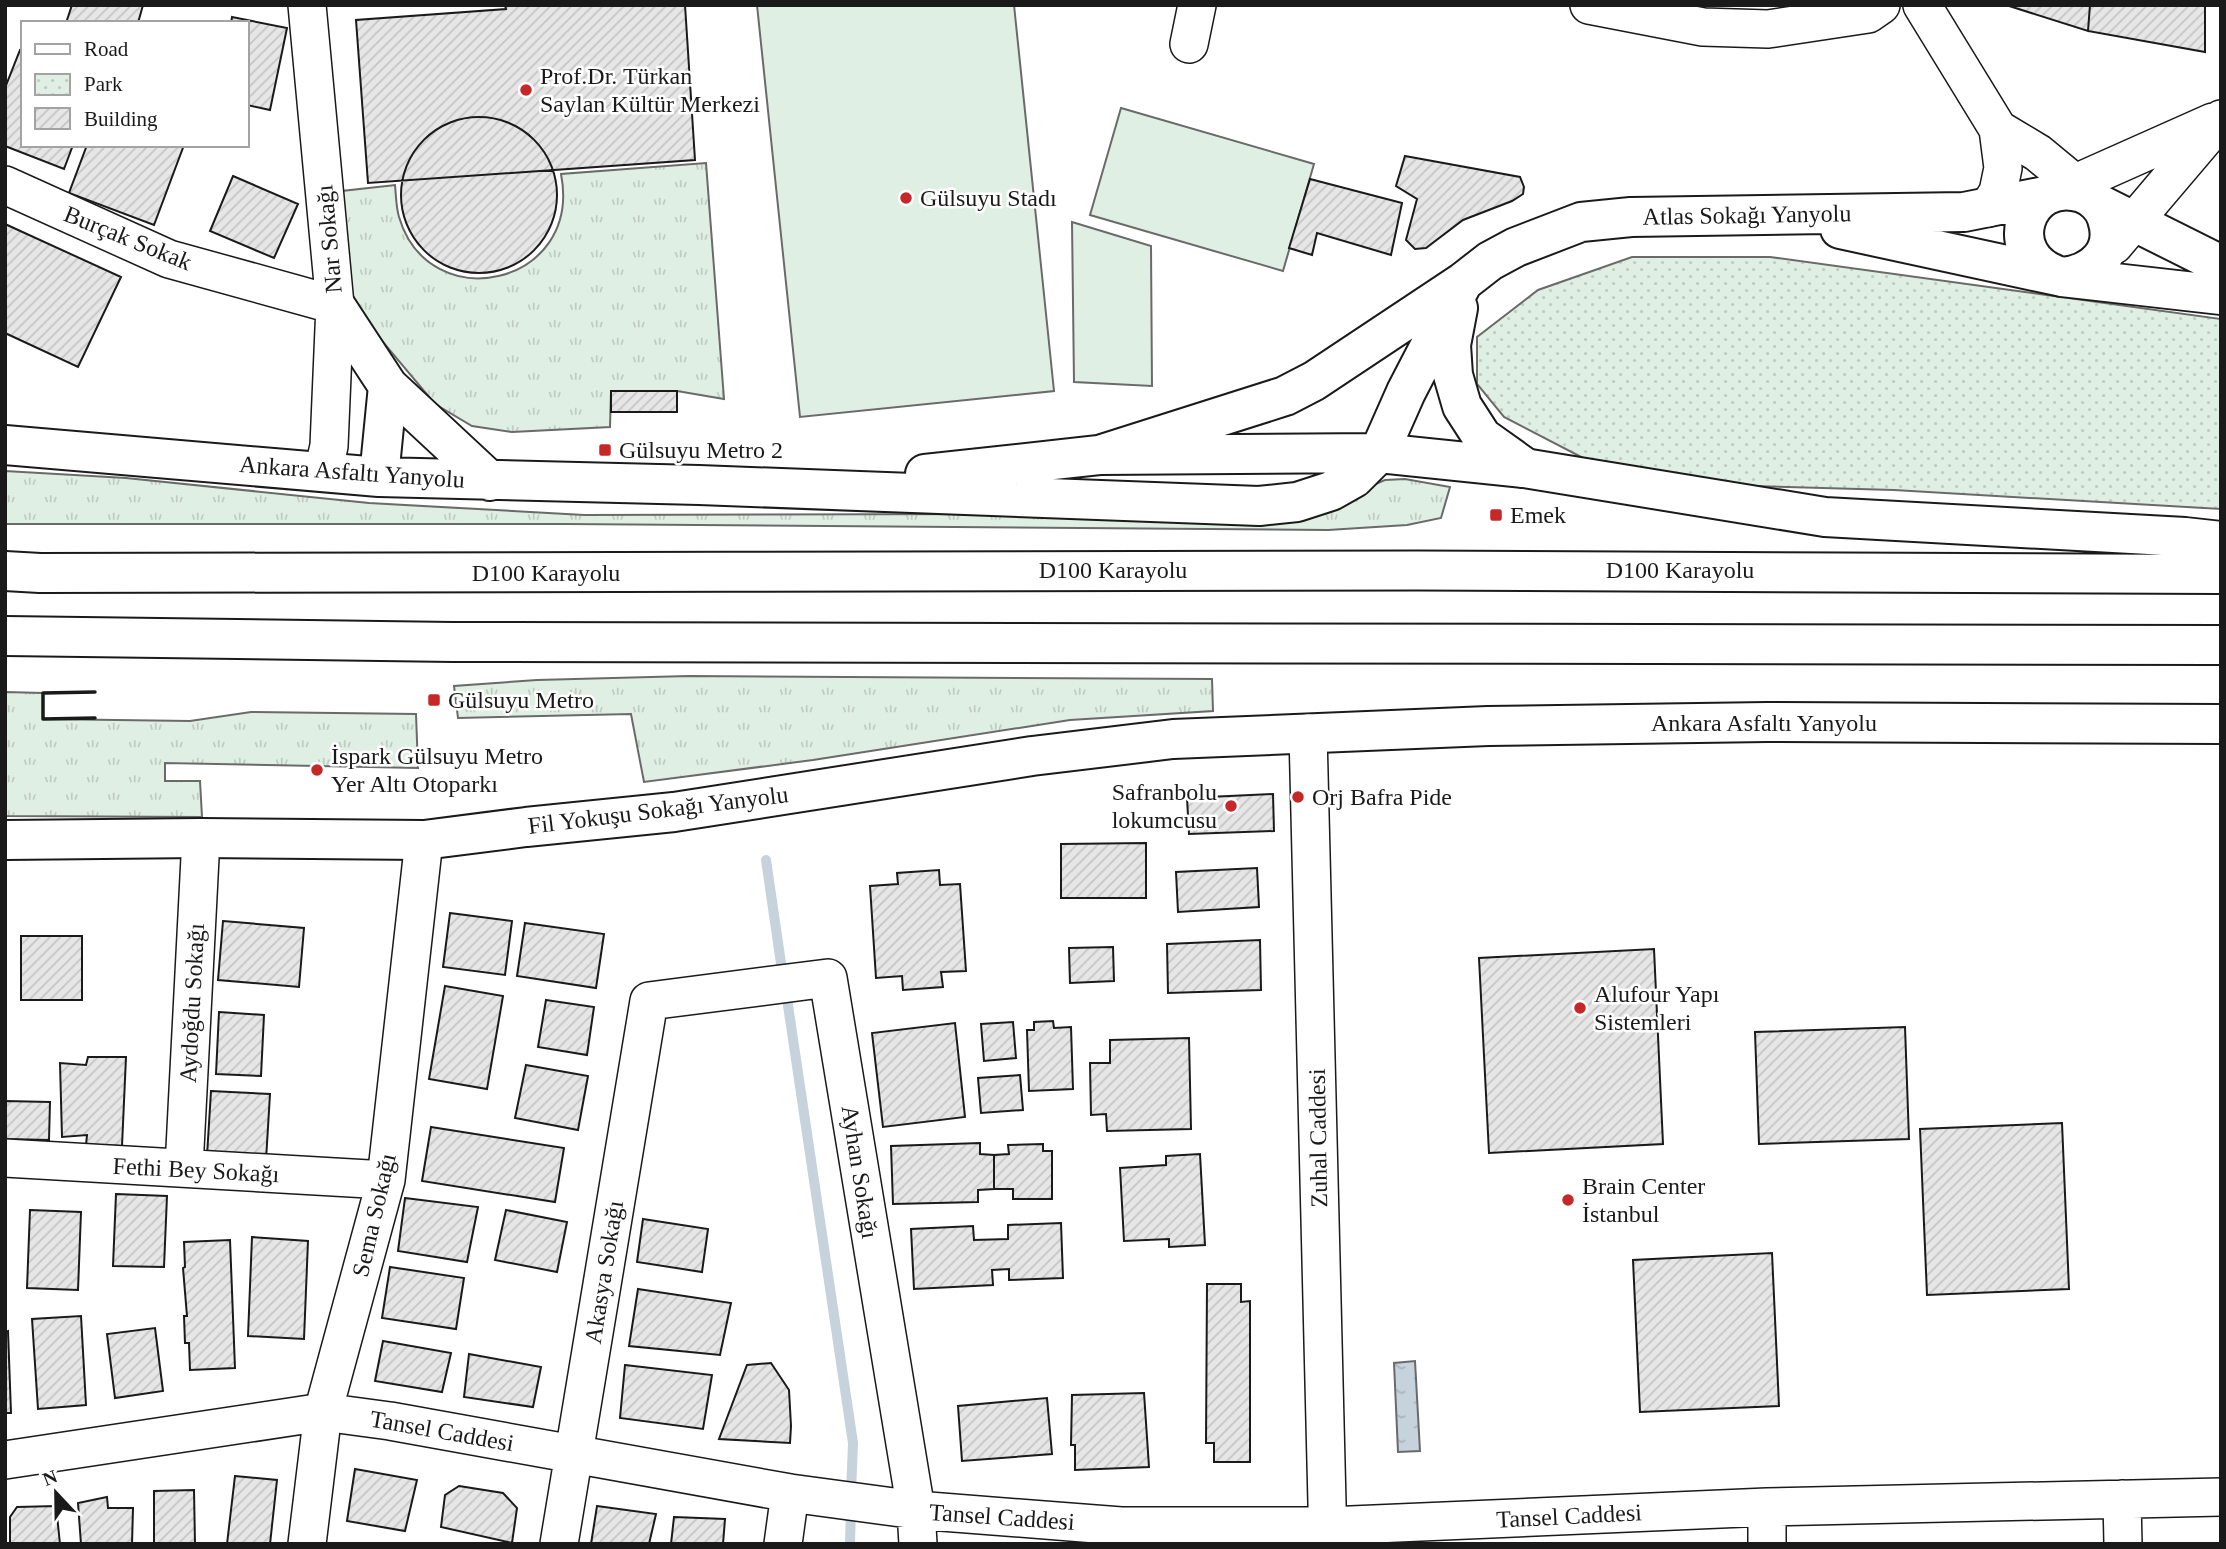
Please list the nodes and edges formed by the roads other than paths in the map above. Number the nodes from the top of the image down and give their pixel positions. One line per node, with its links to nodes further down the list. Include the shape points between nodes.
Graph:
1 (307, 5): 19 (street, Nar Sokağı)
2 (1197, 5): 6 (street)
3 (1589, 5): 4 (street, via 1703,27 1768,29 1868,13)
4 (1881, 5)
5 (1922, 5): 8 (street)
6 (1189, 44)
7 (2221, 119): 10 (street); 13 (street)
8 (1998, 129): 10 (street, via 2039,153); 11 (street, via 2003,168)
9 (5, 185): 19 (street, Burçak Sokak, via 169,259)
10 (2069, 194): 11 (main road, Atlas Sokağı Yanyolu); 13 (main road); 14 (main road, via 2107,216 2109,246); 16 (main road, via 2035,205 2024,229 2029,255 2049,273)
11 (1988, 208): 12 (main road, Atlas Sokağı Yanyolu)
12 (1773, 215): 16 (main road); 17 (main road, Atlas Sokağı Yanyolu, via 1581,222 1516,247)
13 (2134, 222): 14 (street); 15 (main road)
14 (2102, 259): 16 (main road, via 2084,272)
15 (2221, 265)
16 (2062, 276): 18 (main road)
17 (1463, 282): 22 (main road); 23 (main road, Atlas Sokağı Yanyolu, via 1285,396); 24 (main road, via 1451,345 1462,406 1482,437)
18 (2221, 295)
19 (335, 305): 20 (main road); 25 (street, Nar Sokağı, via 329,446)
20 (388, 386): 26 (main road); 27 (main road)
21 (5, 445): 25 (main road, Ankara Asfaltı Yanyolu)
22 (1379, 453): 23 (main road); 24 (main road); 28 (main road, via 1354,478 1331,491 1297,502 1259,506)
23 (1099, 455): 28 (main road, via 917,475)
24 (1524, 468): 29 (main road, via 1825,517)
25 (323, 472): 26 (main road, Ankara Asfaltı Yanyolu)
26 (379, 477): 27 (main road, Ankara Asfaltı Yanyolu)
27 (490, 481): 28 (main road, Ankara Asfaltı Yanyolu)
28 (699, 485)
29 (2221, 541)
30 (17, 571): 31 (main road, D100 Karayolu)
31 (2221, 574)
32 (5, 636): 33 (main road)
33 (145, 638): 34 (main road); 35 (main road)
34 (2221, 645)
35 (5, 648)
36 (2221, 724): 37 (main road, Ankara Asfaltı Yanyolu, via 1767,722)
37 (1308, 733): 40 (main road, Fil Yokuşu Sokağı Yanyolu, via 1173,739 674,812); 53 (street, Zuhal Caddesi)
38 (201, 838): 39 (main road, Fil Yokuşu Sokağı Yanyolu); 40 (main road, Fil Yokuşu Sokağı Yanyolu); 43 (street, Aydoğdu Sokağı)
39 (5, 840)
40 (424, 840): 44 (street, Sema Sokağı)
41 (649, 1001): 46 (street, Akasya Sokağı); 52 (street, Ayhan Sokağı, via 828,978)
42 (5, 1158): 43 (street, Fethi Bey Sokağı)
43 (184, 1168): 44 (street, Fethi Bey Sokağı)
44 (386, 1180): 45 (street, Sema Sokağı)
45 (323, 1412): 46 (street, Tansel Caddesi); 47 (street, Tansel Caddesi); 54 (street, Sema Sokağı)
46 (574, 1454): 48 (street, Tansel Caddesi); 55 (street, Akasya Sokağı)
47 (5, 1460)
48 (790, 1493): 52 (street, Tansel Caddesi); 56 (street)
49 (2221, 1497): 50 (street, Tansel Caddesi)
50 (2122, 1499): 51 (street, Tansel Caddesi); 58 (street)
51 (1767, 1507): 53 (street, Tansel Caddesi); 57 (street)
52 (917, 1527): 53 (street, Tansel Caddesi, via 1121,1526)
53 (1328, 1535)
54 (307, 1544)
55 (559, 1544)
56 (783, 1544)
57 (1767, 1544)
58 (2123, 1544)

